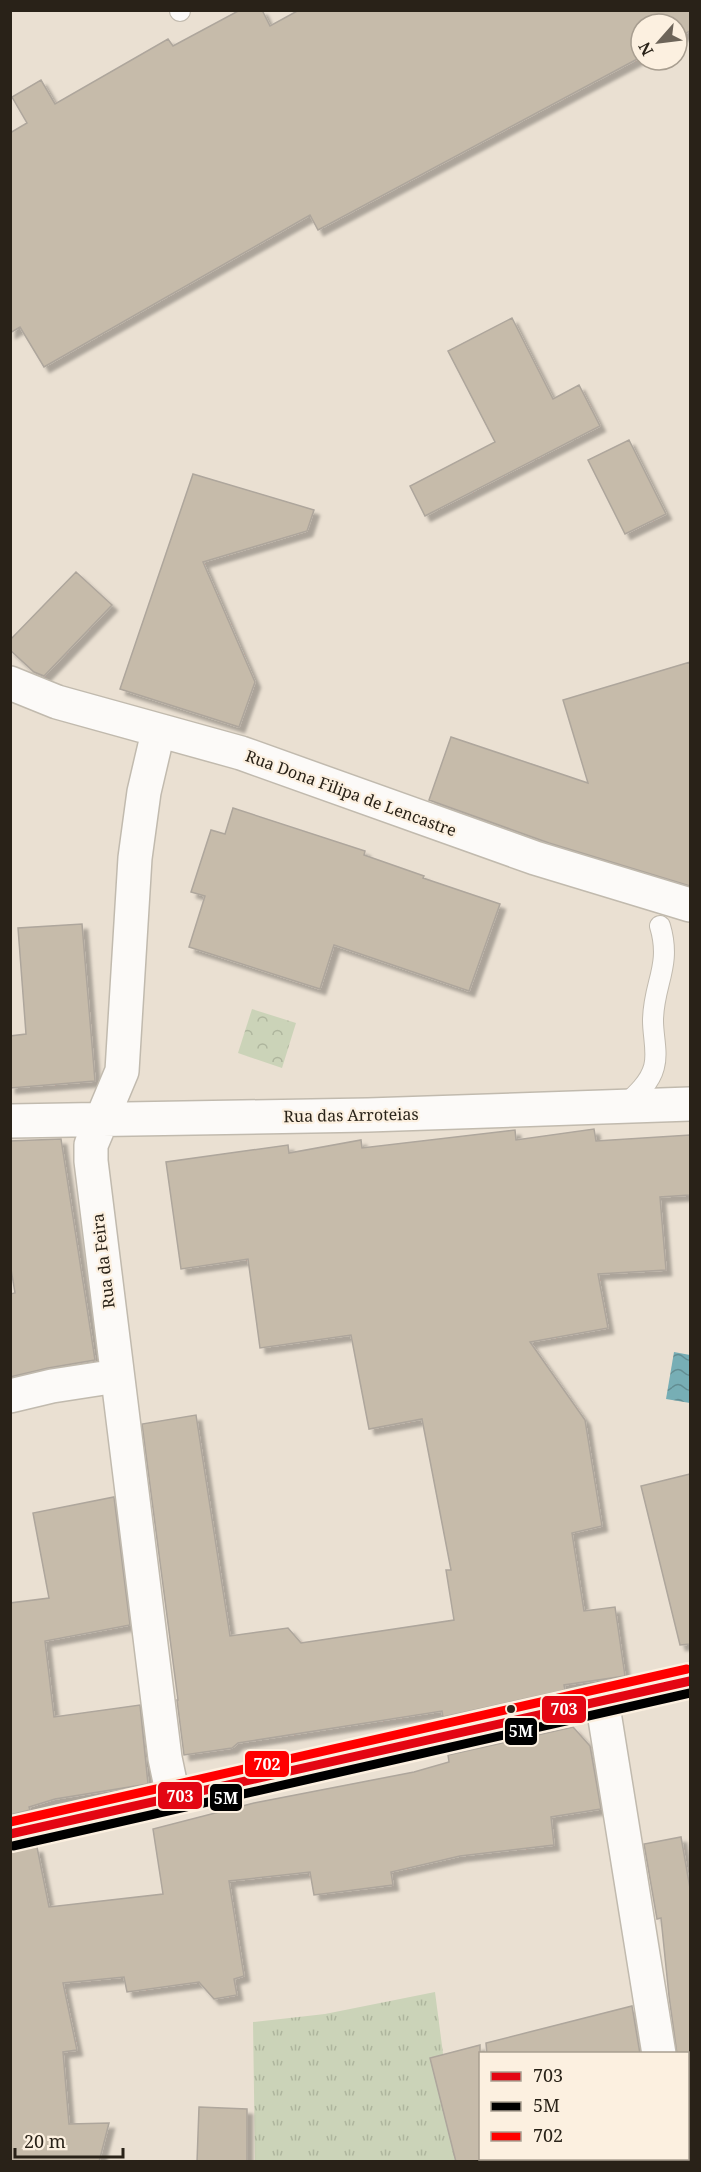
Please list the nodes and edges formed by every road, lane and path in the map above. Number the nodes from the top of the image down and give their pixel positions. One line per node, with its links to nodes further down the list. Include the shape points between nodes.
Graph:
1 (10, 683): 2 (street, Rua Dona Filipa de Lencastre, via 57,702)
2 (158, 732): 3 (street, Rua Dona Filipa de Lencastre, via 241,753 535,858); 7 (street, Rua da Feira, via 135,858 122,1071)
3 (690, 905)
4 (660, 926): 6 (lane, via 665,956 655,1002 654,1067 646,1084)
5 (690, 1104): 6 (street, Rua das Arroteias)
6 (623, 1107): 7 (street, Rua das Arroteias)
7 (100, 1120): 8 (street, Rua das Arroteias); 9 (street, Rua da Feira, via 91,1145 91,1161)
8 (10, 1121)
9 (117, 1376): 10 (street); 13 (street, Rua da Feira)
10 (10, 1396)
11 (690, 1681): 12 (street)
12 (602, 1700): 13 (street); 15 (street)
13 (173, 1796): 14 (street)
14 (10, 1834)
15 (659, 2052)

